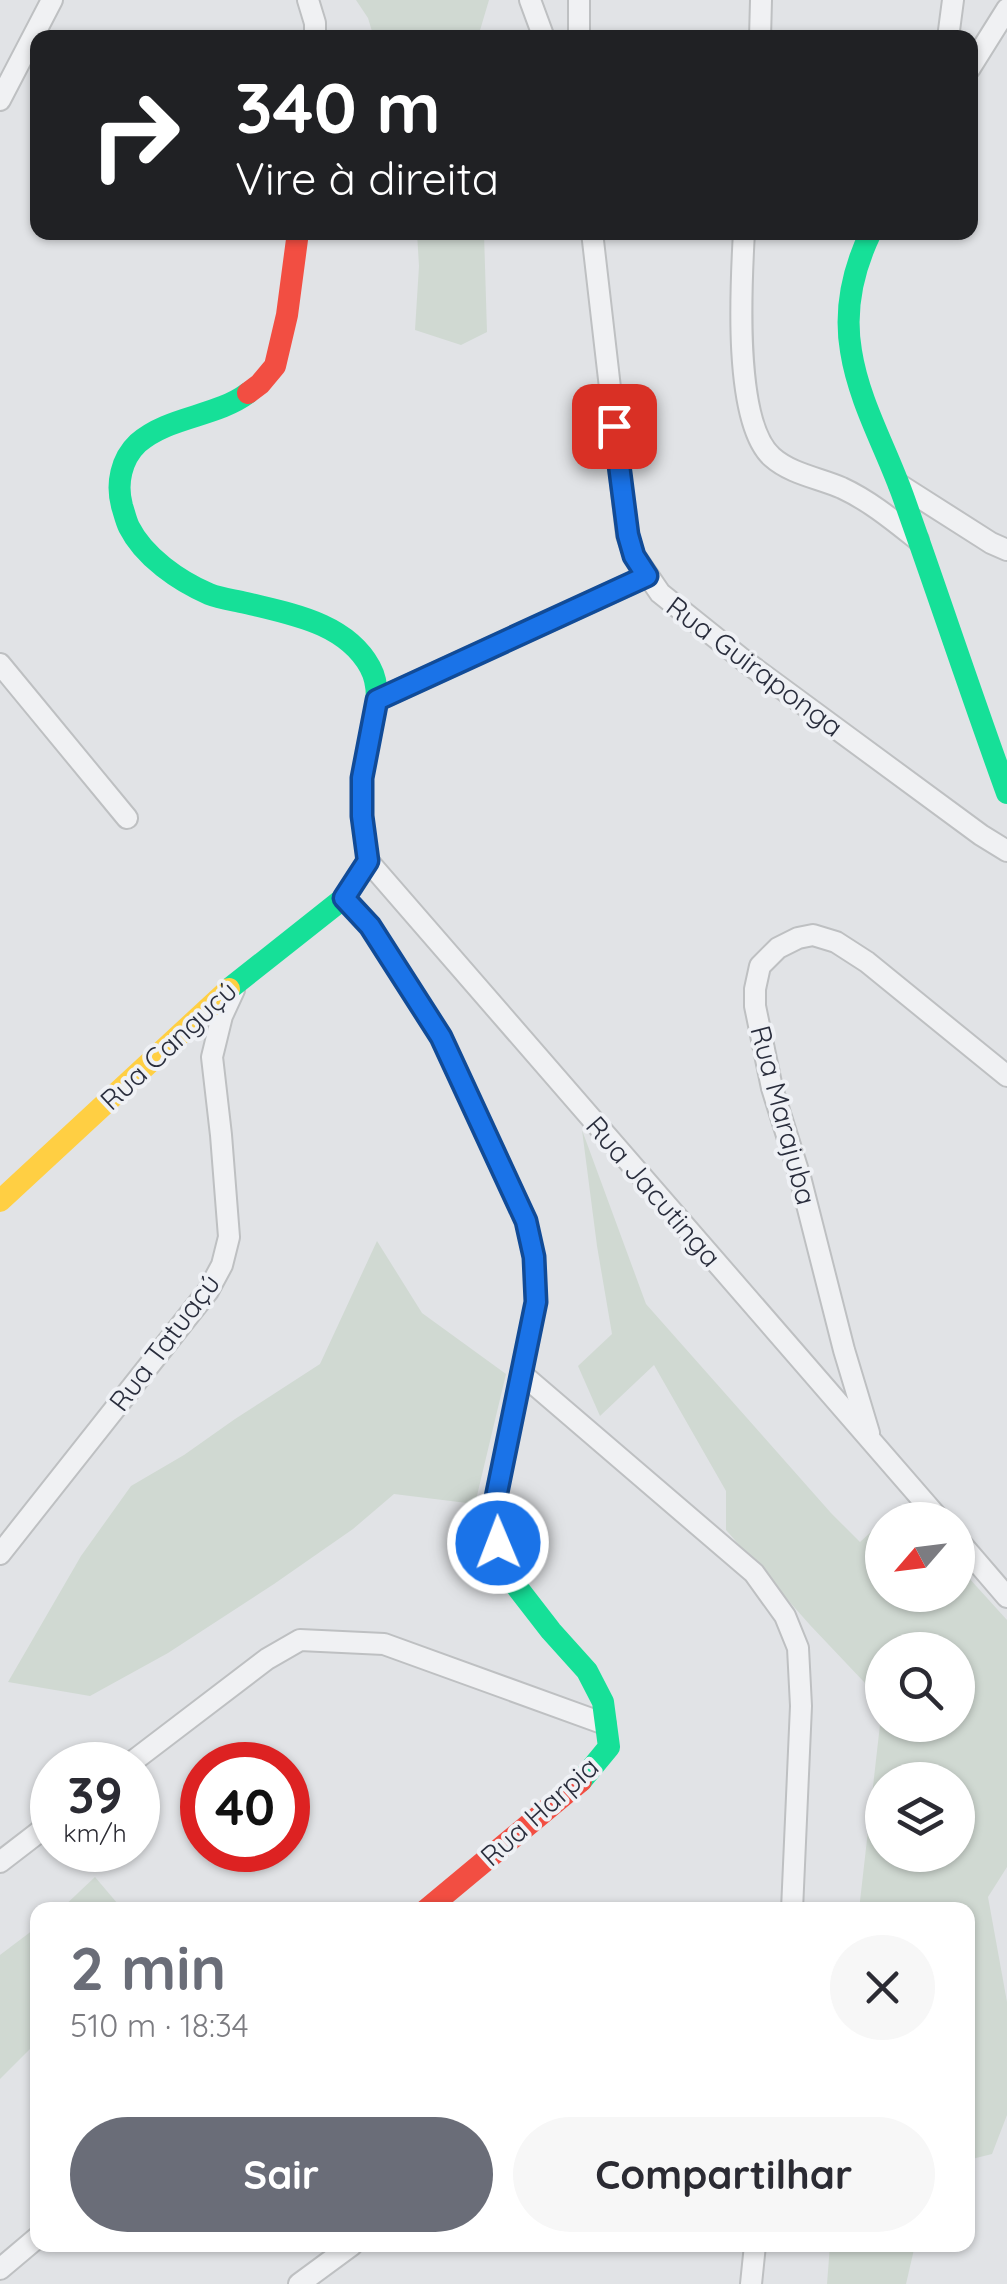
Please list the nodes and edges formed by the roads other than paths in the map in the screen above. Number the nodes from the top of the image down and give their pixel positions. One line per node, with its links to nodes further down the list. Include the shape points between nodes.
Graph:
1 (52, 0): 8 (street)
2 (308, 0): 9 (street)
3 (530, 0): 10 (street)
4 (579, 0): 11 (street)
5 (761, 0): 12 (street)
6 (953, 0): 13 (street)
7 (1007, 9): 15 (street)
8 (36, 30)
9 (315, 30)
10 (541, 30)
11 (579, 30)
12 (760, 30)
13 (949, 30)
14 (30, 42): 16 (street)
15 (978, 55)
16 (0, 100)
17 (297, 240): 26 (street, via 275,366 236,402 136,444 121,468 119,494 129,527 174,575 211,595 342,634 372,670)
18 (593, 240): 24 (street, Rua Guiraponga, via 628,535)
19 (743, 240): 22 (street, via 745,382 758,440 772,458 862,498)
20 (867, 240): 21 (street, via 851,285 851,350)
21 (900, 485): 22 (street); 23 (street)
22 (918, 540): 27 (street)
23 (1007, 550)
24 (647, 576): 26 (street); 29 (street, Rua Guiraponga, via 746,662)
25 (0, 664): 28 (street)
26 (377, 700): 30 (street, via 362,778)
27 (1007, 792)
28 (127, 818)
29 (1007, 851)
30 (368, 861): 31 (street); 36 (street, Rua Jacutinga)
31 (344, 898): 32 (street, Rua Canguçú); 35 (street, Rua Harpia, via 370,926 441,1037 526,1221 536,1302)
32 (239, 979): 34 (street, Rua Canguçú); 38 (street, Rua Tatuaçú, via 212,1058 229,1236 222,1264 208,1291)
33 (1007, 1076): 36 (street, Rua Marajuba, via 836,942 798,938 760,966 754,989 772,1088)
34 (0, 1201)
35 (522, 1374): 41 (street, Rua Harpia, via 493,1512 498,1543 510,1578 587,1671 603,1702); 46 (street, via 754,1573 785,1616 798,1648 801,1706)
36 (872, 1441): 37 (street, Rua Jacutinga)
37 (925, 1502)
38 (0, 1554)
39 (975, 1560): 40 (street)
40 (1007, 1597)
41 (605, 1724): 42 (street, via 384,1644 300,1640); 45 (street, Rua Harpia, via 609,1747 581,1781)
42 (158, 1742)
43 (30, 1839): 44 (street)
44 (0, 1862)
45 (436, 1902)
46 (792, 1902)
47 (30, 2244): 50 (street)
48 (343, 2252): 51 (street)
49 (754, 2252): 52 (street)
50 (0, 2269)
51 (300, 2284)
52 (750, 2284)

